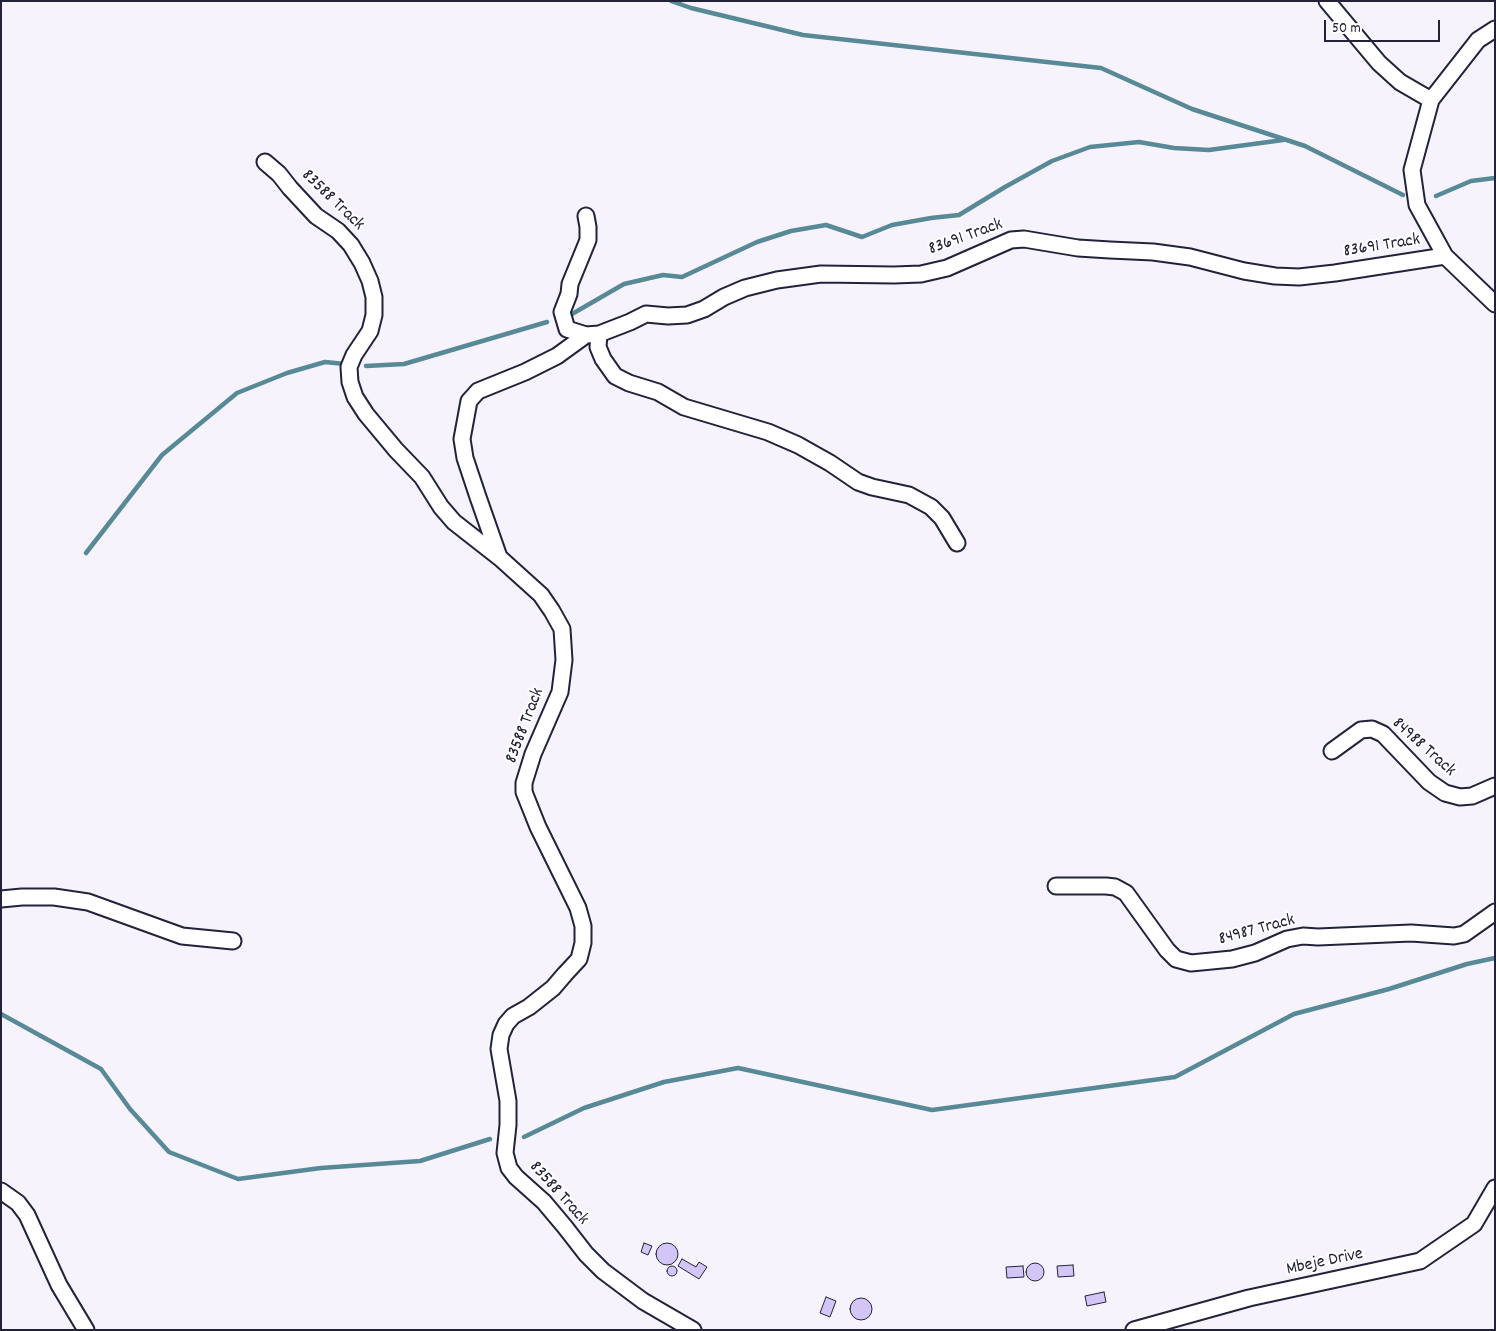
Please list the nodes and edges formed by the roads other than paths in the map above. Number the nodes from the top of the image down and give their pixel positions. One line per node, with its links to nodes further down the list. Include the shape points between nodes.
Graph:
1 (1327, 1): 3 (street, via 1379,63 1400,82)
2 (1495, 29): 3 (street, via 1478,40)
3 (1431, 100): 6 (street, via 1412,170 1417,205)
4 (265, 162): 10 (street, 83588 Track, via 316,216 351,245 370,281 374,315 370,331 350,367 350,382 356,398 396,450 422,477 454,522)
5 (586, 216): 8 (street, via 588,240 562,312 567,329)
6 (1445, 256): 7 (street); 8 (street, 83691 Track, via 1299,277 1244,272 1190,257 1012,240 947,268 921,274 821,274 777,280 745,288 687,315 646,314)
7 (1495, 304)
8 (592, 334): 9 (street, via 614,376 658,392 684,407 768,432 872,488 909,495 931,507); 10 (street, 83691 Track, via 525,372 478,391 469,400 463,445)
9 (958, 544)
10 (500, 558): 20 (street, 83588 Track, via 541,595 562,628 564,660 560,692 534,754 524,792 578,908 583,926 579,958 553,988 506,1024 500,1036 499,1049 508,1101 505,1153 509,1168 516,1177 544,1202 603,1271 643,1301)
11 (1332, 752): 12 (street, 84988 Track, via 1361,730 1372,728 1383,734 1429,782 1445,793 1472,796)
12 (1495, 786)
13 (1056, 886): 15 (street, 84987 Track, via 1106,886 1126,893 1167,950 1176,959 1191,963 1232,959 1303,936 1411,933 1454,936 1464,934)
14 (1, 899): 16 (street, via 54,897 88,902 182,936)
15 (1495, 912)
16 (233, 941)
17 (1495, 1188): 21 (street, Mbeje Drive, via 1474,1224 1420,1262 1249,1298)
18 (1, 1191): 19 (street, via 18,1203 27,1215 59,1285)
19 (86, 1330)
20 (693, 1330)
21 (1134, 1330)

